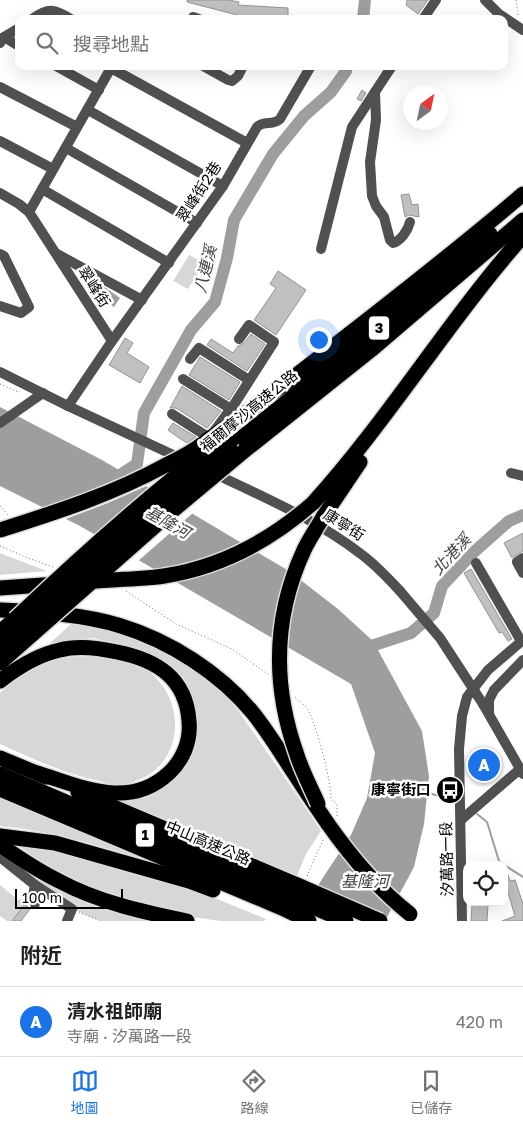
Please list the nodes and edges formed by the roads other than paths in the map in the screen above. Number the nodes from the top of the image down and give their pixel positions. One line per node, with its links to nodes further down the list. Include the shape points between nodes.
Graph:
1 (436, 0): 5 (street)
2 (485, 0): 6 (street)
3 (38, 15): 4 (street, via 50,10)
4 (64, 15)
5 (426, 15)
6 (500, 15)
7 (508, 20): 8 (street)
8 (521, 29)
9 (15, 31): 10 (street)
10 (2, 40): 11 (street)
11 (15, 45)
12 (63, 70): 20 (street)
13 (110, 70): 20 (street)
14 (117, 70): 25 (street)
15 (210, 70): 16 (street, via 232,81)
16 (241, 70)
17 (309, 70): 25 (street, 翠峰街2巷, via 280,119 259,125)
18 (389, 70): 21 (street)
19 (0, 87): 23 (street)
20 (99, 90): 22 (street)
21 (375, 92): 35 (street, via 376,120 370,162 372,196 393,243 402,236); 38 (street, via 352,127)
22 (88, 110): 23 (street); 28 (street)
23 (77, 127): 26 (street)
24 (0, 141): 27 (street)
25 (247, 143): 28 (street, 翠峰街2巷)
26 (66, 148): 27 (street); 36 (street)
27 (53, 169): 29 (street)
28 (223, 186): 36 (street, 翠峰街2巷)
29 (42, 189): 33 (street); 41 (street)
30 (0, 193): 33 (street, 翠峰街)
31 (523, 194): 53 (highway)
32 (523, 205): 58 (highway, 福爾摩沙高速公路 / 3, via 404,308)
33 (29, 212): 39 (street, 翠峰街)
34 (523, 220): 58 (highway, 福爾摩沙高速公路 / 3, via 371,350)
35 (410, 222)
36 (197, 223): 41 (street, 翠峰街2巷)
37 (523, 236): 50 (highway, via 492,270)
38 (320, 249)
39 (55, 253): 42 (street); 45 (street, 翠峰街)
40 (0, 254): 43 (street, via 4,256 29,307 22,312)
41 (169, 263): 42 (street, 翠峰街2巷)
42 (142, 300): 45 (street, 翠峰街2巷)
43 (0, 306)
44 (239, 339): 49 (street, via 249,325 274,342)
45 (112, 341): 52 (street)
46 (190, 359): 49 (street, via 199,348)
47 (0, 372): 51 (street, 康寧街)
48 (183, 379): 54 (street)
49 (249, 380): 54 (street)
50 (405, 389): 66 (highway, bridge, via 313,503 257,544 226,559 163,576); 83 (highway, bridge, via 304,549 284,608 279,640 279,680 286,721 297,756)
51 (43, 393): 52 (street, 康寧街); 56 (street)
52 (68, 406): 59 (street, 康寧街)
53 (255, 408): 57 (highway); 58 (highway, via 241,424)
54 (230, 409): 57 (street)
55 (172, 414): 57 (street)
56 (0, 423)
57 (208, 438): 59 (street); 62 (highway, bridge, via 195,450 115,490)
58 (232, 446): 68 (highway, bridge, via 197,459); 70 (highway, 福爾摩沙高速公路 / 3, bridge, via 127,534); 73 (highway, 福爾摩沙高速公路 / 3, bridge)
59 (178, 457): 76 (street, 康寧街, bridge, via 286,509 360,554 400,591 440,638)
60 (511, 473): 61 (street)
61 (523, 476)
62 (0, 530)
63 (523, 558): 65 (street, via 517,562)
64 (476, 563): 69 (street)
65 (523, 573)
66 (0, 588)
67 (0, 610): 83 (highway, via 78,616 120,626 149,636 188,657 213,674 253,713)
68 (0, 632)
69 (522, 641): 82 (street, 汐萬路一段, via 488,670 467,697 459,749)
70 (0, 649)
71 (523, 653): 75 (street, via 503,671 495,682)
72 (523, 660): 75 (street)
73 (0, 663)
74 (0, 681): 79 (highway, via 37,657 61,649 83,647 134,656 158,666 184,694 190,728 188,743 175,767 152,785 136,791 114,793)
75 (494, 690): 76 (street, via 489,700)
76 (490, 714): 78 (street, 康寧街)
77 (0, 758): 79 (highway)
78 (521, 772): 82 (street, 康寧街)
79 (37, 773): 88 (highway)
80 (0, 774): 88 (highway, 中山高速公路 / 1)
81 (0, 789): 88 (highway, 中山高速公路 / 1)
82 (462, 819): 95 (street, 汐萬路一段)
83 (328, 824): 89 (highway, bridge, via 365,872)
84 (3, 839): 88 (highway, via 55,843 237,899); 91 (highway, via 60,882 80,891 114,904)
85 (0, 857): 86 (street)
86 (34, 885): 87 (street, via 32,896); 90 (street, via 72,909)
87 (35, 904)
88 (287, 906): 92 (highway, 中山高速公路 / 1, bridge); 93 (highway, 中山高速公路 / 1, bridge); 94 (highway, bridge)
89 (414, 918)
90 (67, 921)
91 (187, 921)
92 (309, 921)
93 (346, 921)
94 (380, 921)
95 (462, 921)

